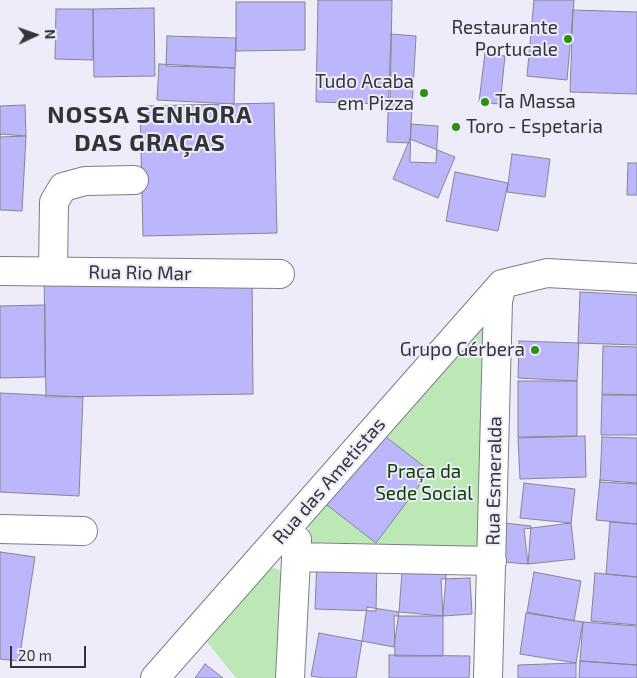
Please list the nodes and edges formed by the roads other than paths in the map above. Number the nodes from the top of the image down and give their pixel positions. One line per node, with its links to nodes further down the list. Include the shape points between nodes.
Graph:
1 (134, 180): 3 (street, via 85,181 63,187 54,202)
2 (0, 271): 3 (street, Rua Rio Mar)
3 (53, 272): 4 (street, Rua Rio Mar)
4 (280, 274)
5 (637, 278): 6 (street, via 547,273)
6 (502, 284): 7 (street, Rua das Ametistas); 11 (street, Rua Esmeralda, via 498,301)
7 (299, 516): 10 (street); 12 (street, Rua das Ametistas)
8 (0, 529): 9 (street)
9 (83, 531)
10 (296, 557): 11 (street); 13 (street)
11 (492, 561): 14 (street, Rua Esmeralda)
12 (155, 678)
13 (290, 678)
14 (488, 678)

